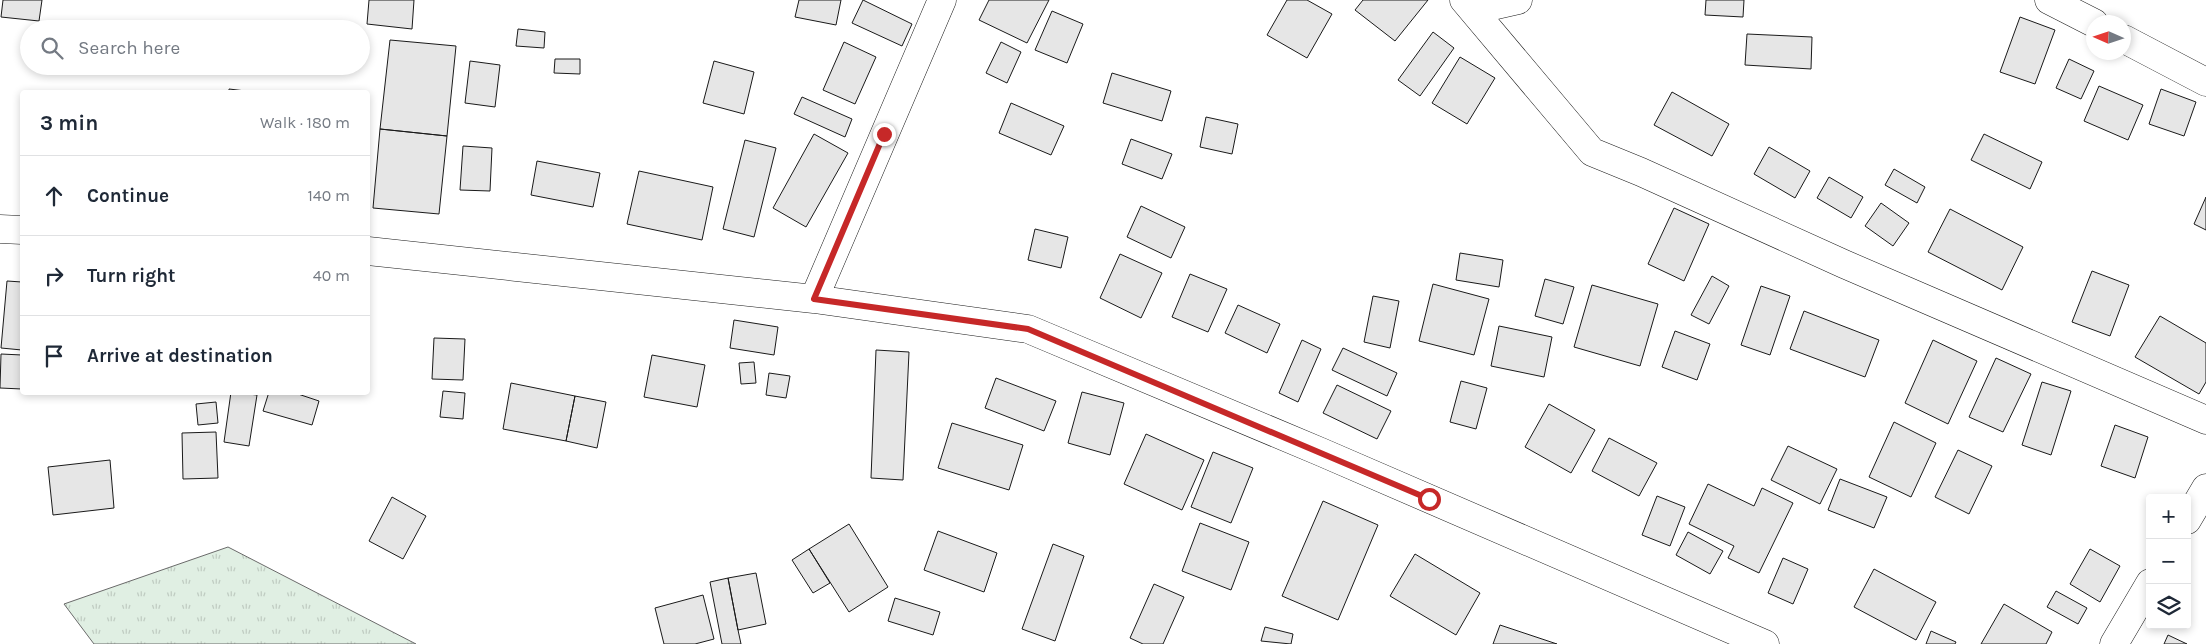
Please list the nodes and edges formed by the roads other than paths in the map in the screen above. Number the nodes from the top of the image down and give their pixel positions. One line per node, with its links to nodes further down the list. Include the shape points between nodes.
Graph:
1 (942, 0): 11 (street)
2 (1518, 0): 4 (street)
3 (2049, 0): 5 (street)
4 (1469, 5): 12 (street, via 1592,152)
5 (2086, 19)
6 (2131, 43): 7 (street)
7 (2206, 82)
8 (0, 229): 9 (street)
9 (20, 230)
10 (370, 251): 11 (street)
11 (814, 299): 16 (street, via 1028,329)
12 (2206, 420)
13 (2206, 488): 14 (street)
14 (2191, 513)
15 (2149, 584): 17 (street)
16 (1765, 644)
17 (2114, 644)

